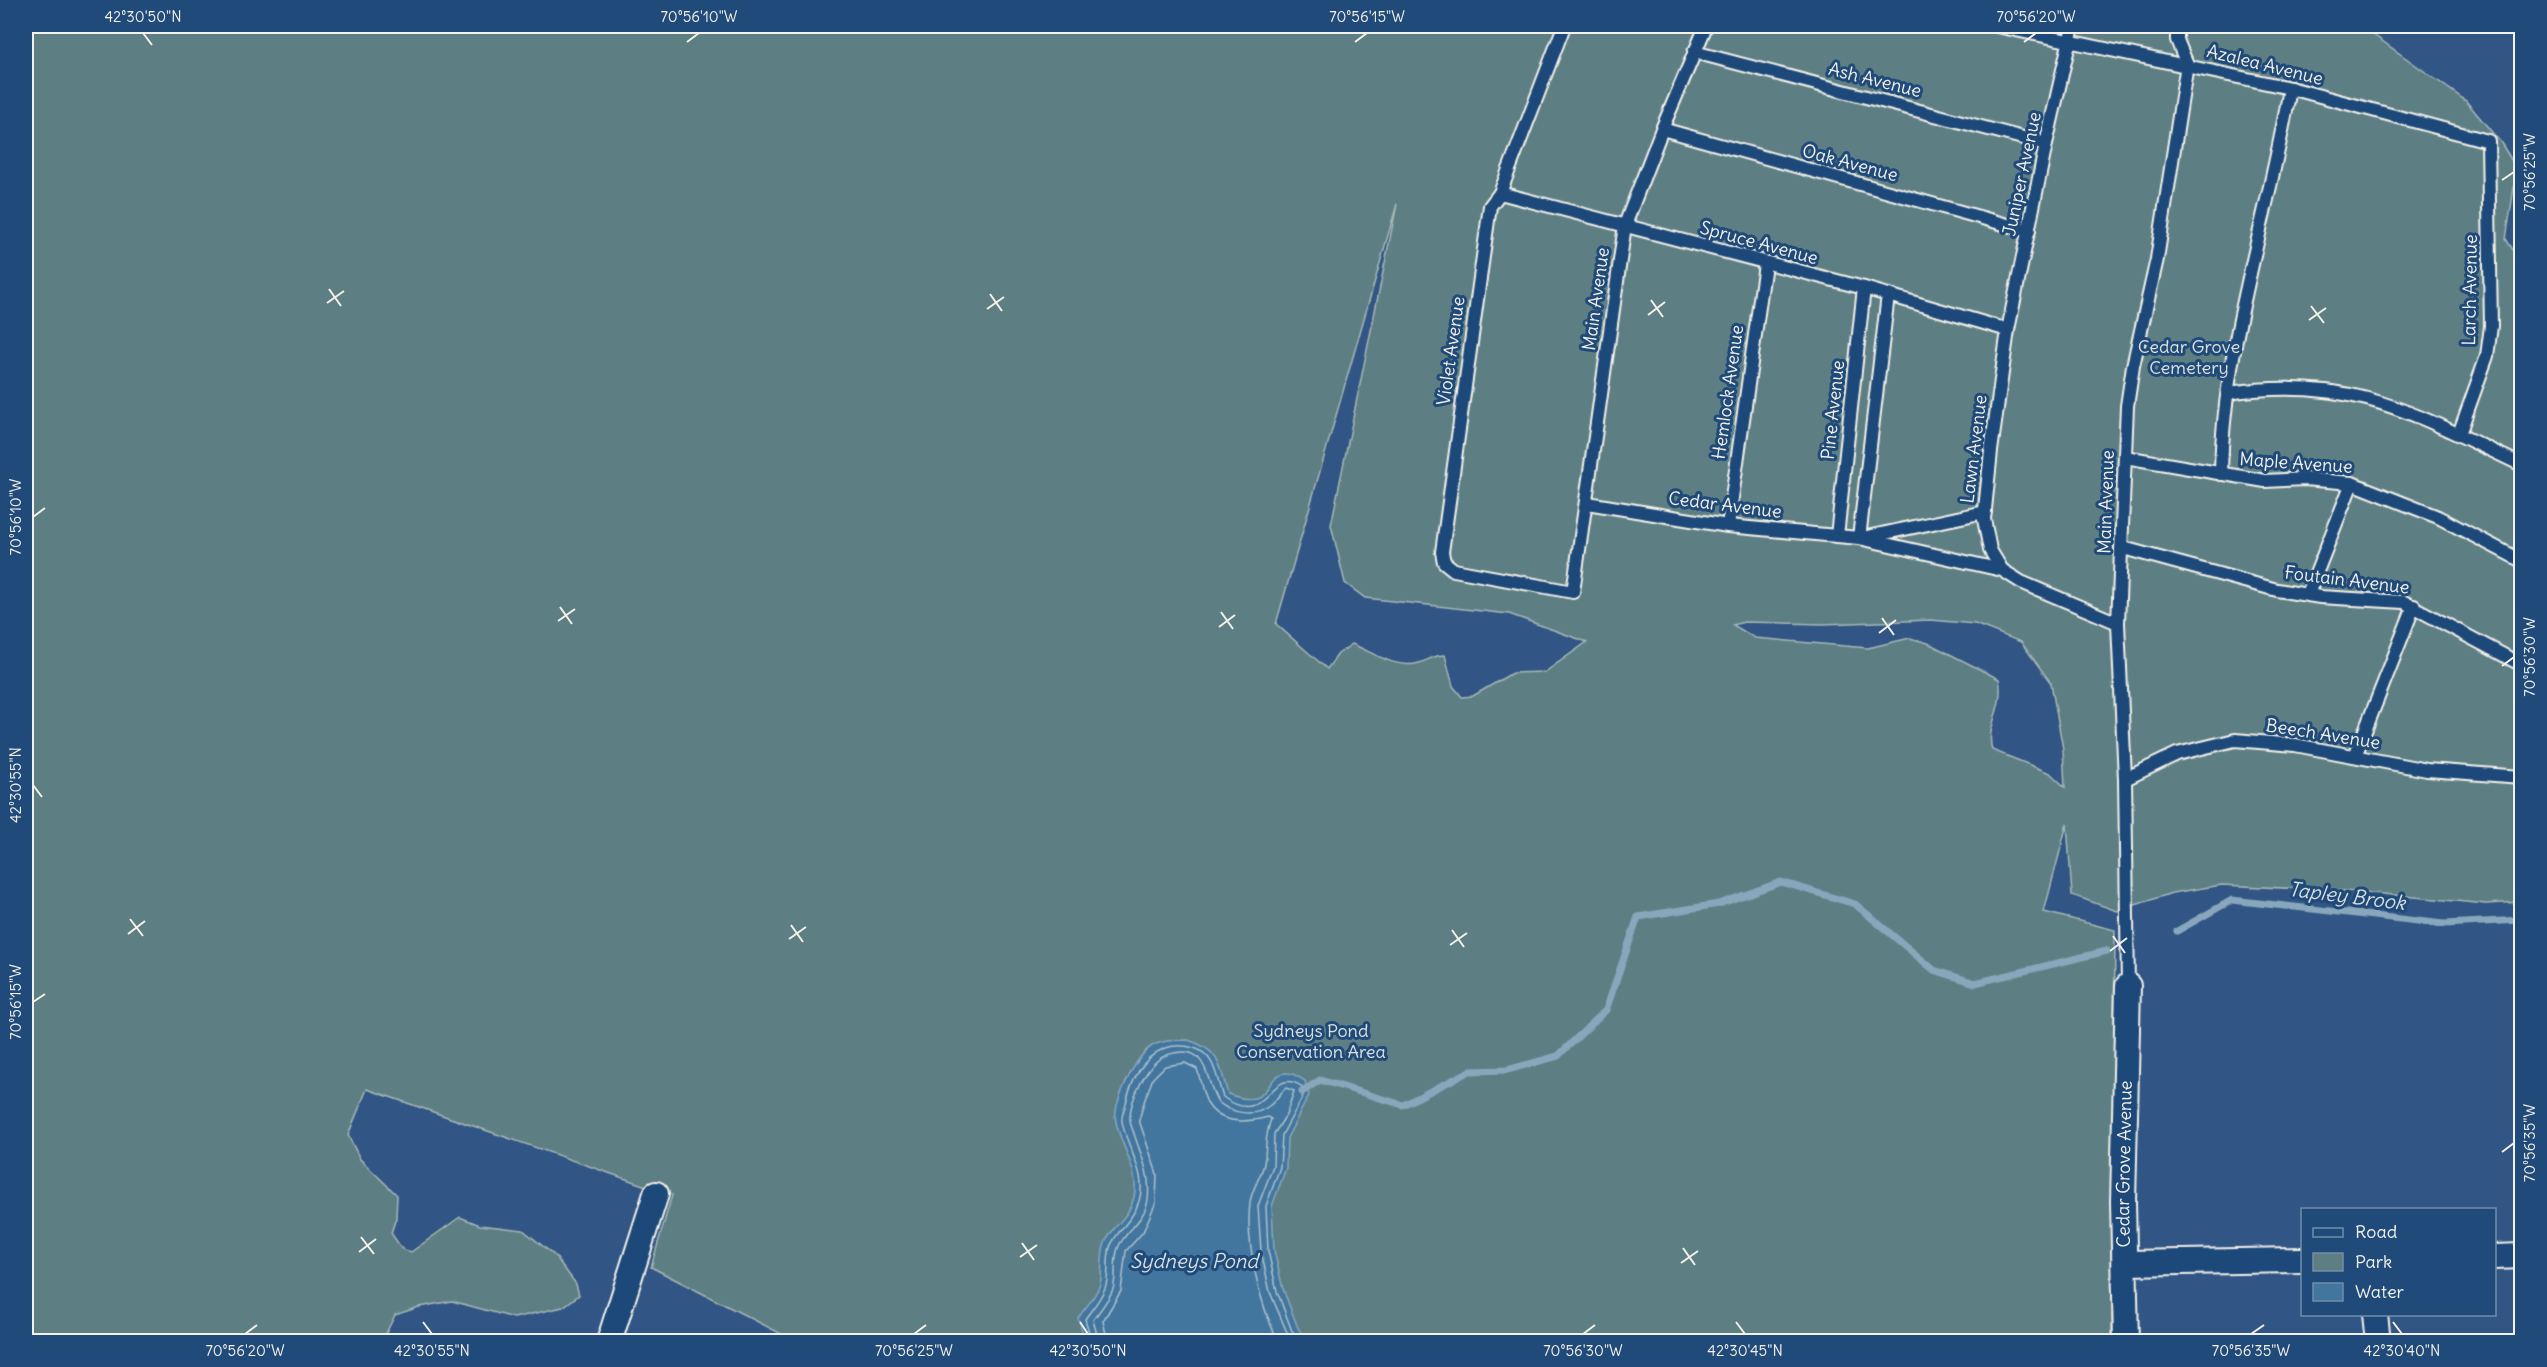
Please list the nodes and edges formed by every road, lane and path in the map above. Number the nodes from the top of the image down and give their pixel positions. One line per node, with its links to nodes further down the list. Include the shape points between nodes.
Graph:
1 (1564, 26): 13 (lane, Violet Avenue)
2 (1706, 26): 7 (lane, Main Avenue)
3 (1997, 26): 6 (lane, Azalea Avenue)
4 (2073, 26): 6 (lane, Juniper Avenue)
5 (2177, 26): 8 (lane, Main Avenue, via 2177,40)
6 (2070, 42): 8 (lane, Azalea Avenue); 12 (lane, Juniper Avenue)
7 (1694, 52): 10 (lane, Main Avenue); 12 (lane, Ash Avenue)
8 (2187, 64): 9 (lane, Azalea Avenue); 22 (lane, Main Avenue, via 2157,259 2133,366)
9 (2290, 88): 11 (lane, Azalea Avenue); 20 (lane)
10 (1662, 129): 14 (lane, Main Avenue); 15 (lane, Oak Avenue)
11 (2488, 141): 21 (lane, Larch Avenue, via 2491,326 2487,356)
12 (2046, 144): 15 (lane, Juniper Avenue)
13 (1500, 194): 14 (lane, Spruce Avenue); 34 (lane, Violet Avenue, via 1491,202 1484,243 1443,556 1448,568 1454,570)
14 (1625, 225): 16 (lane, Spruce Avenue); 26 (lane, Main Avenue)
15 (2029, 231): 19 (lane, Juniper Avenue)
16 (1765, 264): 17 (lane, Spruce Avenue); 28 (lane, Hemlock Avenue)
17 (1864, 288): 18 (lane, Spruce Avenue); 29 (lane, Pine Avenue)
18 (1888, 295): 19 (lane, Spruce Avenue); 30 (lane)
19 (2008, 330): 27 (lane, Lawn Avenue)
20 (2228, 393): 21 (lane, via 2303,388 2357,394 2412,412); 24 (lane)
21 (2459, 434): 23 (lane)
22 (2125, 457): 24 (lane, Maple Avenue); 31 (lane, Main Avenue)
23 (2522, 465)
24 (2221, 474): 25 (lane, Maple Avenue, via 2265,481)
25 (2352, 483): 32 (lane, Maple Avenue, via 2438,517); 35 (lane)
26 (1587, 503): 28 (lane, Cedar Avenue); 34 (lane, Main Avenue)
27 (1984, 512): 30 (lane, Cedar Avenue); 33 (lane, Lawn Avenue, via 1990,550)
28 (1728, 525): 29 (lane, Cedar Avenue)
29 (1837, 536): 30 (lane, Cedar Avenue)
30 (1859, 538): 33 (lane, Cedar Avenue)
31 (2123, 548): 35 (lane, Foutain Avenue, via 2277,590); 37 (lane, Main Avenue)
32 (2522, 561)
33 (2002, 570): 37 (lane, Cedar Avenue, via 2021,582)
34 (1573, 592)
35 (2308, 594): 36 (lane, Foutain Avenue)
36 (2414, 606): 38 (lane, Foutain Avenue); 39 (lane)
37 (2118, 623): 41 (lane, Main Avenue)
38 (2522, 665)
39 (2355, 756): 40 (lane, Beech Avenue, via 2427,770); 41 (lane, Beech Avenue, via 2235,740 2177,754)
40 (2522, 777)
41 (2125, 779): 42 (lane, Main Avenue)
42 (2128, 986): 47 (street, Cedar Grove Avenue)
43 (656, 1194): 49 (street)
44 (2522, 1256): 45 (street)
45 (2496, 1257)
46 (2301, 1260): 47 (street)
47 (2125, 1263): 50 (street, Cedar Grove Avenue)
48 (2375, 1316): 51 (street)
49 (609, 1341)
50 (2126, 1341)
51 (2378, 1341)

